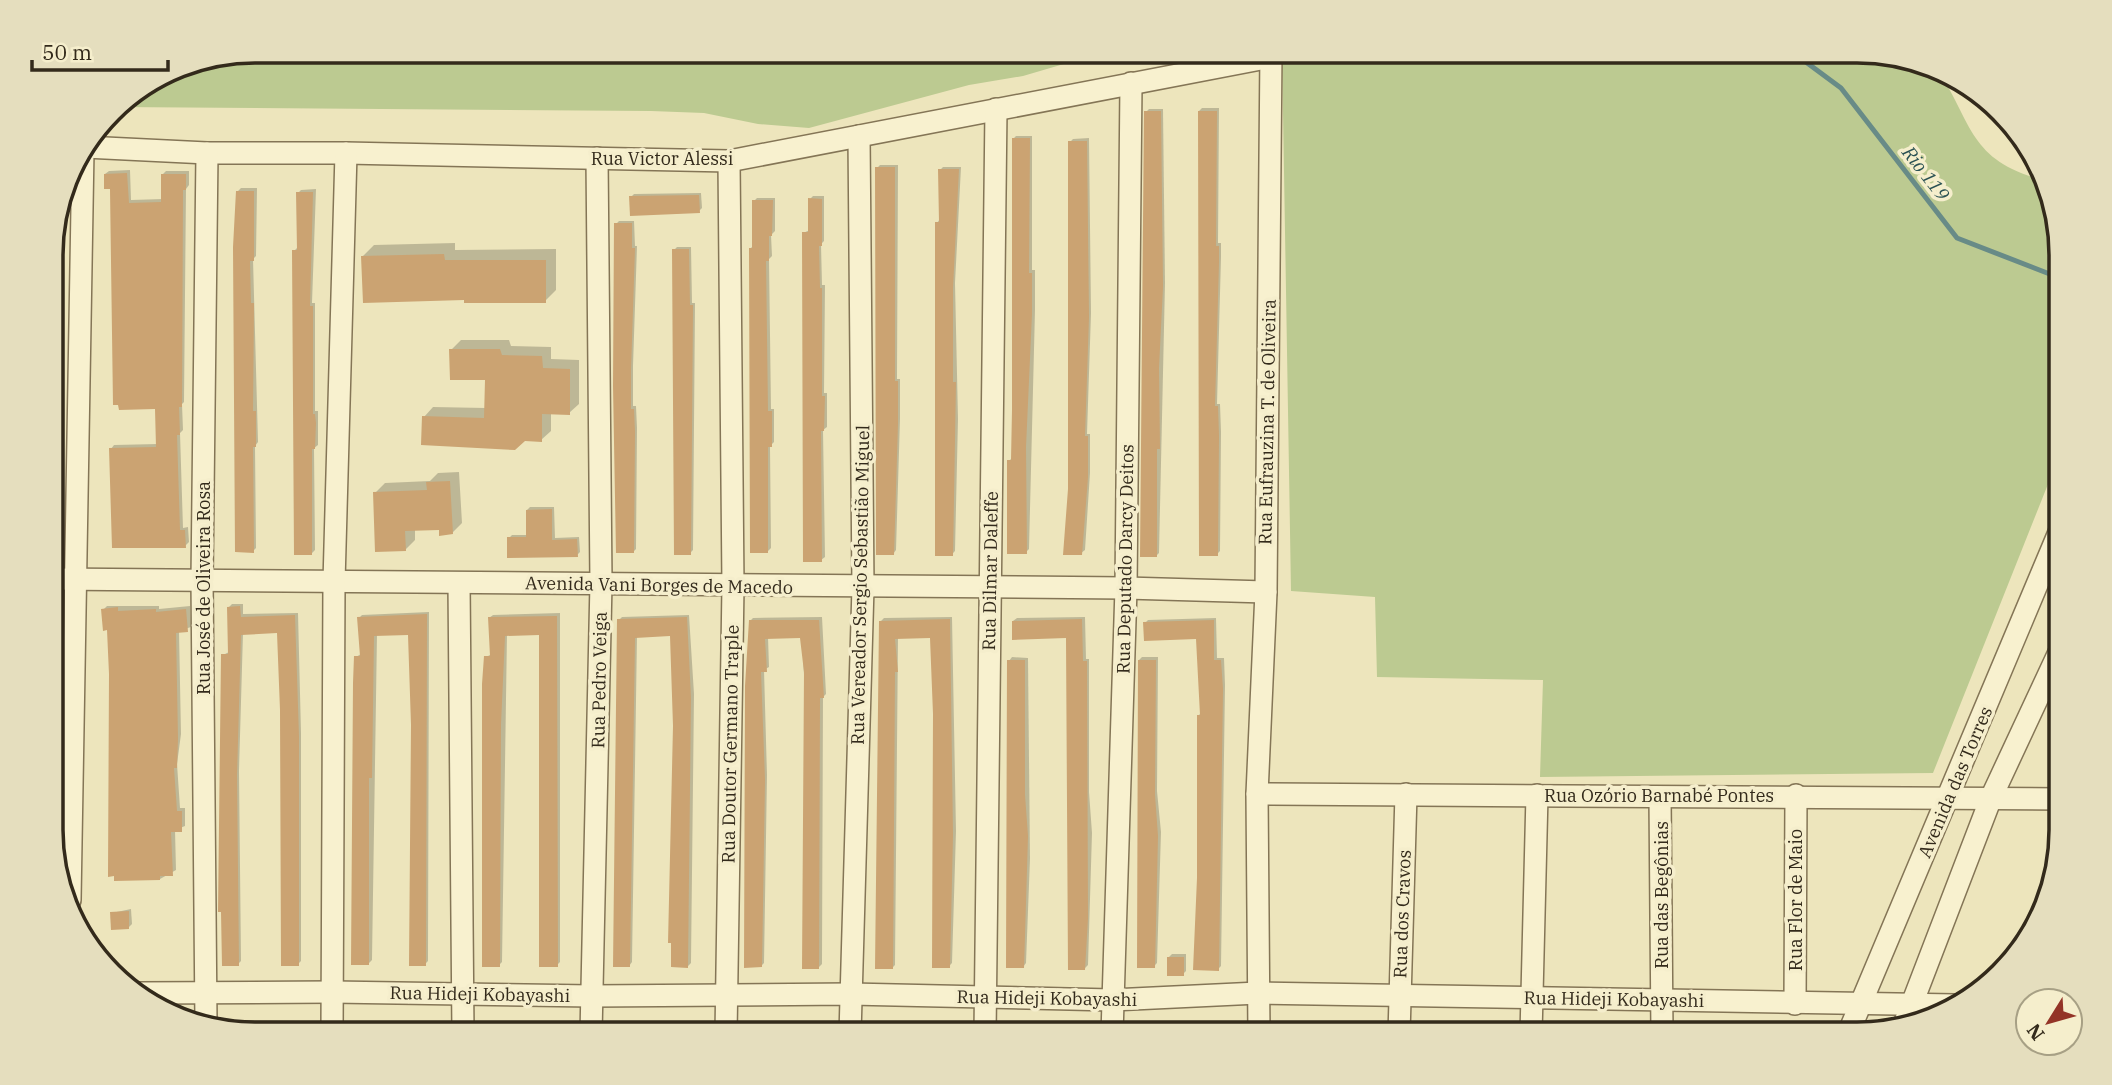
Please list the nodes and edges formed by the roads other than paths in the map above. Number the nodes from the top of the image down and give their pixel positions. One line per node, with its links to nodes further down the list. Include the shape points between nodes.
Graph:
1 (1228, 63): 3 (street, Rua Victor Alessi)
2 (1271, 63): 23 (street, Rua Eufrauzina T. de Oliveira)
3 (1131, 83): 4 (street, Rua Victor Alessi); 21 (street, Rua Deputado Darcy Deitos)
4 (996, 109): 5 (street, Rua Victor Alessi); 22 (street, Rua Dilmar Daleffe)
5 (859, 136): 10 (street, Rua Victor Alessi); 20 (street, Rua Vereador Sergio Sebastião Miguel)
6 (94, 149): 7 (street, Rua Victor Alessi)
7 (207, 153): 8 (street, Rua Victor Alessi); 14 (street, Rua José de Oliveira Rosa)
8 (346, 153): 9 (street, Rua Victor Alessi); 15 (street)
9 (597, 158): 10 (street, Rua Victor Alessi); 17 (street, Rua Pedro Veiga)
10 (729, 161): 18 (street, Rua Doutor Germano Traple)
11 (84, 169): 13 (street)
12 (63, 579): 13 (street, Avenida Vani Borges de Macedo)
13 (77, 580): 14 (street, Avenida Vani Borges de Macedo); 33 (street)
14 (202, 580): 15 (street, Avenida Vani Borges de Macedo); 36 (street, Rua José de Oliveira Rosa)
15 (334, 582): 16 (street, Avenida Vani Borges de Macedo); 34 (street)
16 (459, 583): 17 (street, Avenida Vani Borges de Macedo); 37 (street)
17 (601, 583): 18 (street, Avenida Vani Borges de Macedo); 41 (street, Rua Pedro Veiga)
18 (733, 586): 20 (street, Avenida Vani Borges de Macedo); 40 (street, Rua Doutor Germano Traple)
19 (2049, 586): 29 (street, Avenida das Torres)
20 (863, 587): 22 (street, Avenida Vani Borges de Macedo); 39 (street, Rua Vereador Sergio Sebastião Miguel)
21 (1126, 588): 22 (street, Avenida Vani Borges de Macedo); 23 (street, Avenida Vani Borges de Macedo); 45 (street, Rua Deputado Darcy Deitos)
22 (990, 589): 44 (street, Rua Dilmar Daleffe)
23 (1266, 592): 25 (street, Rua Eufrauzina T. de Oliveira)
24 (2049, 674): 31 (street)
25 (1257, 794): 26 (street, Rua Ozório Barnabé Pontes); 38 (street, Rua Eufrauzina T. de Oliveira)
26 (1406, 794): 27 (street, Rua Ozório Barnabé Pontes); 42 (street, Rua dos Cravos)
27 (1537, 795): 30 (street, Rua Ozório Barnabé Pontes); 43 (street)
28 (1796, 796): 29 (street, Rua Ozório Barnabé Pontes); 30 (street, Rua Ozório Barnabé Pontes); 47 (street, Rua Flor de Maio)
29 (1949, 796): 31 (street, Rua Ozório Barnabé Pontes); 48 (street, Avenida das Torres)
30 (1660, 797): 46 (street, Rua das Begônias)
31 (1991, 798): 32 (street, Rua Ozório Barnabé Pontes); 49 (street)
32 (2049, 799)
33 (70, 881)
34 (333, 992): 36 (street, Rua Hideji Kobayashi); 37 (street, Rua Hideji Kobayashi); 51 (street)
35 (154, 993): 36 (street, Rua Hideji Kobayashi)
36 (206, 993): 50 (street, Rua José de Oliveira Rosa)
37 (463, 993): 41 (street, Rua Hideji Kobayashi); 52 (street)
38 (1258, 993): 42 (street, Rua Hideji Kobayashi); 45 (street, Rua Hideji Kobayashi); 58 (street, Rua Eufrauzina T. de Oliveira)
39 (851, 994): 40 (street, Rua Hideji Kobayashi); 44 (street, Rua Hideji Kobayashi); 55 (street, Rua Vereador Sergio Sebastião Miguel)
40 (727, 995): 41 (street, Rua Hideji Kobayashi); 54 (street, Rua Doutor Germano Traple)
41 (592, 996): 53 (street, Rua Pedro Veiga)
42 (1400, 996): 43 (street, Rua Hideji Kobayashi); 59 (street, Rua dos Cravos)
43 (1531, 997): 46 (street, Rua Hideji Kobayashi); 60 (street)
44 (985, 998): 45 (street, Rua Hideji Kobayashi); 56 (street, Rua Dilmar Daleffe)
45 (1112, 1000): 57 (street, Rua Deputado Darcy Deitos)
46 (1662, 1000): 47 (street, Rua Hideji Kobayashi); 61 (street, Rua das Begônias)
47 (1795, 1004): 48 (street, Rua Hideji Kobayashi)
48 (1860, 1005): 49 (street, Rua Hideji Kobayashi); 62 (street, Avenida das Torres)
49 (1909, 1013)
50 (206, 1015)
51 (332, 1022)
52 (463, 1022)
53 (591, 1022)
54 (726, 1022)
55 (850, 1022)
56 (985, 1022)
57 (1112, 1022)
58 (1259, 1022)
59 (1399, 1022)
60 (1531, 1022)
61 (1662, 1022)
62 (1853, 1022)

